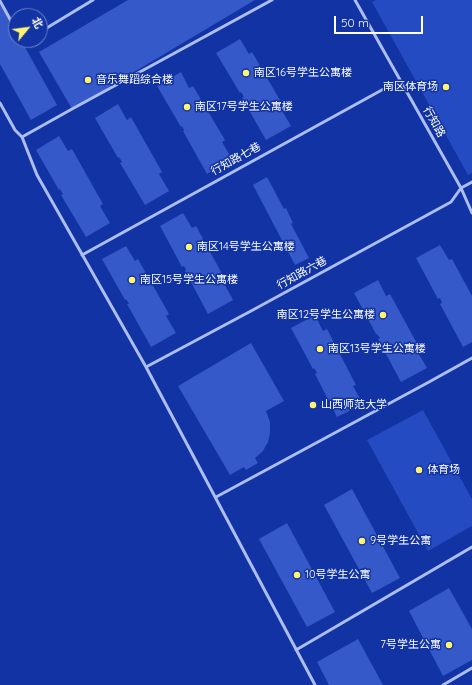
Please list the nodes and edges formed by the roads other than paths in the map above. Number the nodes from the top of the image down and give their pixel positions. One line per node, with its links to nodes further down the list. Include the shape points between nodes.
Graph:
1 (93, 0): 6 (lane)
2 (272, 0): 9 (lane)
3 (355, 0): 7 (lane, 行知路)
4 (0, 1): 5 (lane)
5 (8, 16)
6 (48, 27)
7 (400, 80): 11 (lane, 行知路); 13 (lane, 行知路七巷)
8 (0, 103): 9 (lane, via 15,130)
9 (22, 137): 13 (lane, via 37,175)
10 (472, 182): 11 (lane)
11 (461, 188): 12 (lane, 行知路); 15 (lane, 行知路六巷, via 451,202)
12 (472, 213)
13 (82, 255): 15 (lane)
14 (472, 358): 16 (lane)
15 (146, 367): 16 (lane)
16 (216, 497): 18 (lane)
17 (472, 547): 18 (lane)
18 (296, 650): 20 (lane)
19 (472, 668): 21 (lane)
20 (315, 685)
21 (443, 685)

